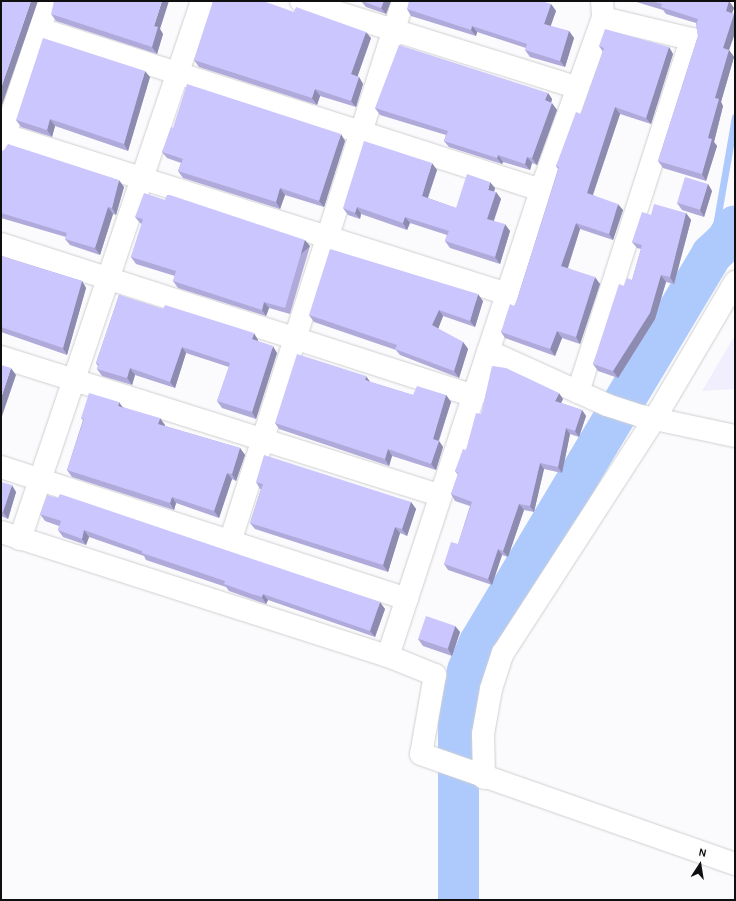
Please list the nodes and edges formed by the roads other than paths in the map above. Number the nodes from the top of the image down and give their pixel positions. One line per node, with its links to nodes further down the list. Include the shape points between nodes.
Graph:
1 (49, 1): 6 (street)
2 (202, 1): 8 (street)
3 (301, 1): 7 (street)
4 (403, 1): 7 (street)
5 (603, 9): 9 (street); 23 (street, via 691,39)
6 (40, 29): 8 (street); 11 (street)
7 (393, 30): 9 (street); 10 (street)
8 (178, 74): 10 (street); 12 (street)
9 (578, 88): 13 (street)
10 (361, 132): 13 (street); 14 (street)
11 (3, 141): 12 (street)
12 (142, 178): 14 (street); 16 (street)
13 (540, 190): 18 (street)
14 (327, 237): 18 (street); 19 (street)
15 (1, 244): 16 (street)
16 (109, 279): 19 (street); 22 (street)
17 (735, 282): 25 (street)
18 (507, 294): 20 (street)
19 (295, 338): 24 (street); 27 (street)
20 (488, 351): 23 (street); 24 (street)
21 (1, 357): 22 (street)
22 (75, 381): 27 (street); 29 (street)
23 (578, 392): 25 (street, via 607,405)
24 (474, 396): 30 (street)
25 (648, 417): 26 (street); 35 (street, via 503,653 491,690)
26 (735, 436)
27 (262, 441): 30 (street); 32 (street)
28 (1, 467): 29 (street)
29 (40, 480): 31 (street); 32 (street)
30 (440, 496): 33 (street)
31 (11, 536): 34 (street)
32 (230, 542): 33 (street)
33 (407, 599): 34 (street)
34 (388, 656): 35 (street, via 435,675 421,754)
35 (478, 775): 36 (street)
36 (735, 864)

